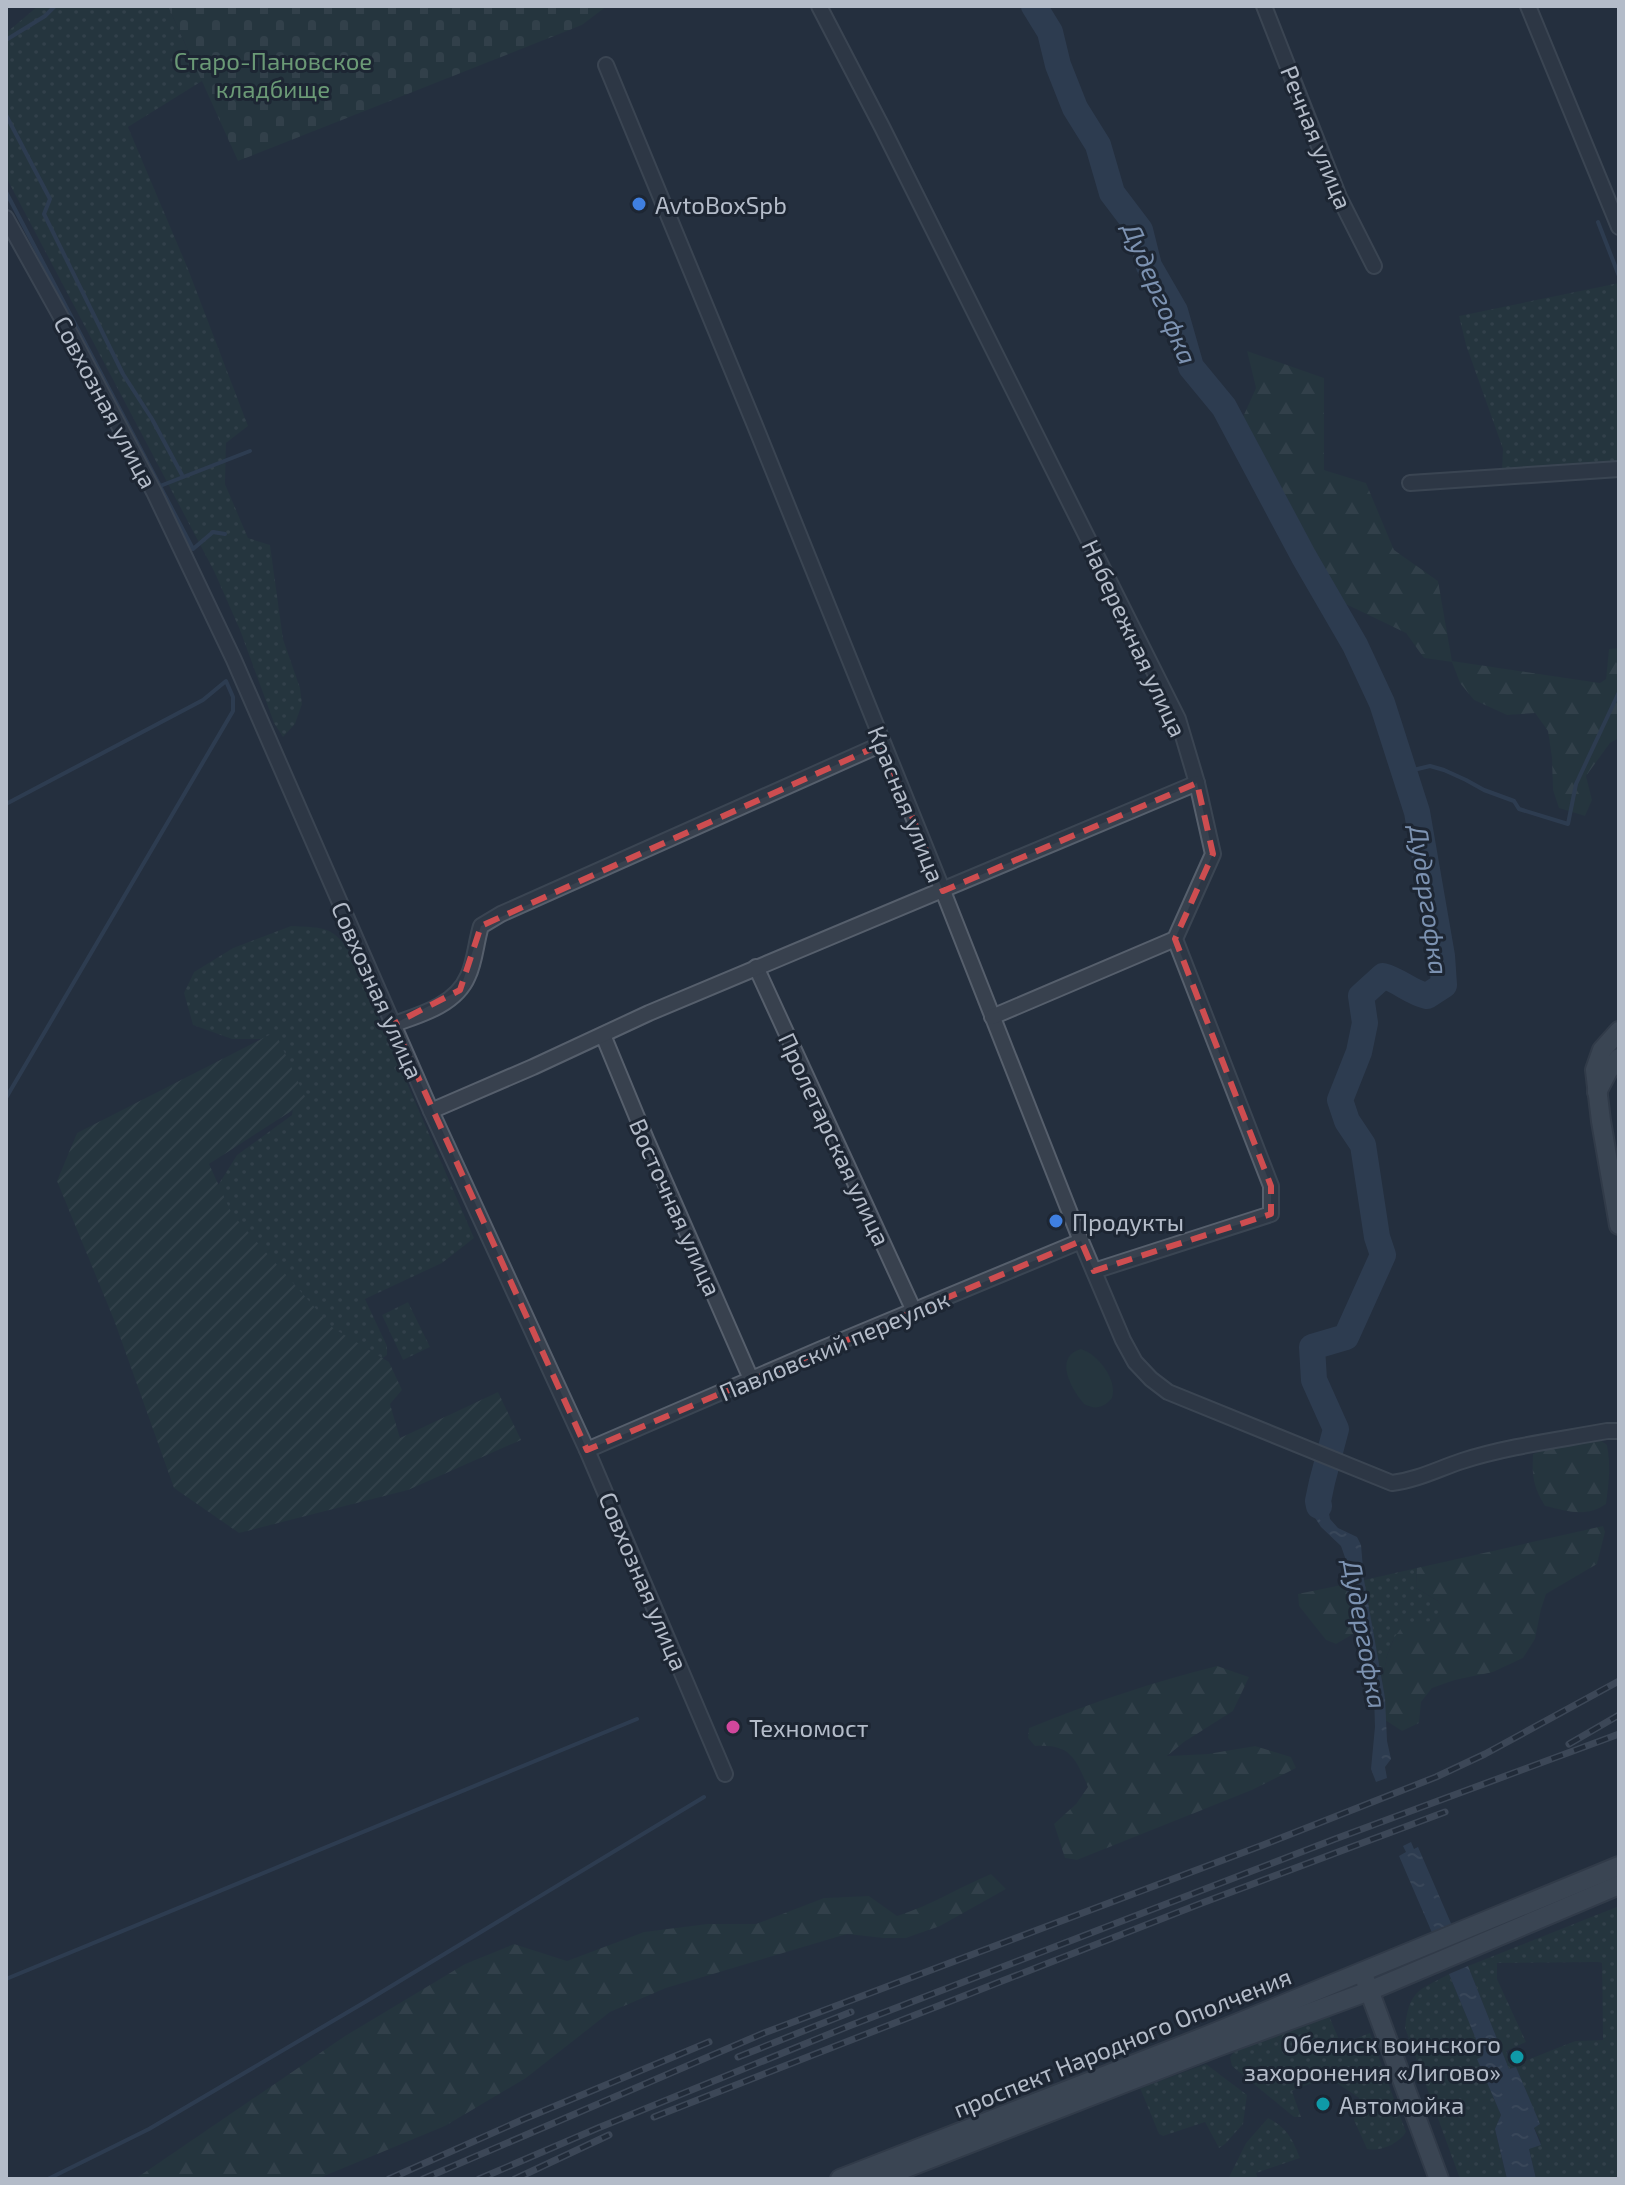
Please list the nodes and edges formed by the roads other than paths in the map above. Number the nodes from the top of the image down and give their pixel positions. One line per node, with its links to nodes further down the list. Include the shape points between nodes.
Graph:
1 (819, 6): 11 (street, Набережная улица, via 1178,719)
2 (1264, 6): 7 (street, Речная улица, via 1339,197)
3 (1528, 6): 6 (street)
4 (606, 65): 10 (street, Красная улица)
5 (6, 218): 16 (street, Совхозная улица, via 181,548)
6 (1619, 227)
7 (1374, 266)
8 (1619, 469): 9 (street)
9 (1410, 483)
10 (882, 744): 12 (street, Красная улица); 16 (street, via 501,914 481,926 460,990 425,1013)
11 (1197, 783): 12 (street); 13 (street, Набережная улица, via 1213,854)
12 (943, 891): 14 (street); 15 (street, Красная улица)
13 (1175, 939): 15 (street); 24 (street, via 1271,1186 1271,1214)
14 (756, 967): 18 (street); 25 (street, Пролетарская улица)
15 (992, 1017): 23 (street, Красная улица)
16 (394, 1024): 21 (street, Совхозная улица)
17 (1619, 1031): 20 (main road, via 1602,1050 1595,1070)
18 (603, 1035): 21 (street); 26 (street, Восточная улица)
19 (1619, 1058): 20 (main road)
20 (1597, 1092): 22 (main road)
21 (431, 1111): 28 (street, Совхозная улица)
22 (1619, 1225)
23 (1081, 1241): 24 (street, Красная улица); 25 (street, Павловский переулок)
24 (1094, 1271): 27 (street, Красная улица, via 1135,1362 1168,1392 1392,1483 1496,1452)
25 (914, 1311): 26 (street, Павловский переулок)
26 (751, 1379): 28 (street, Павловский переулок)
27 (1619, 1431)
28 (587, 1450): 29 (street, Совхозная улица)
29 (725, 1774)
30 (1619, 1866): 32 (main road, проспект Народного Ополчения)
31 (1619, 1885): 33 (main road, проспект Народного Ополчения)
32 (1362, 1972): 33 (main road); 34 (main road, проспект Народного Ополчения)
33 (1369, 1991): 35 (main road, проспект Народного Ополчения); 36 (main road)
34 (840, 2179)
35 (878, 2179)
36 (1439, 2179)

